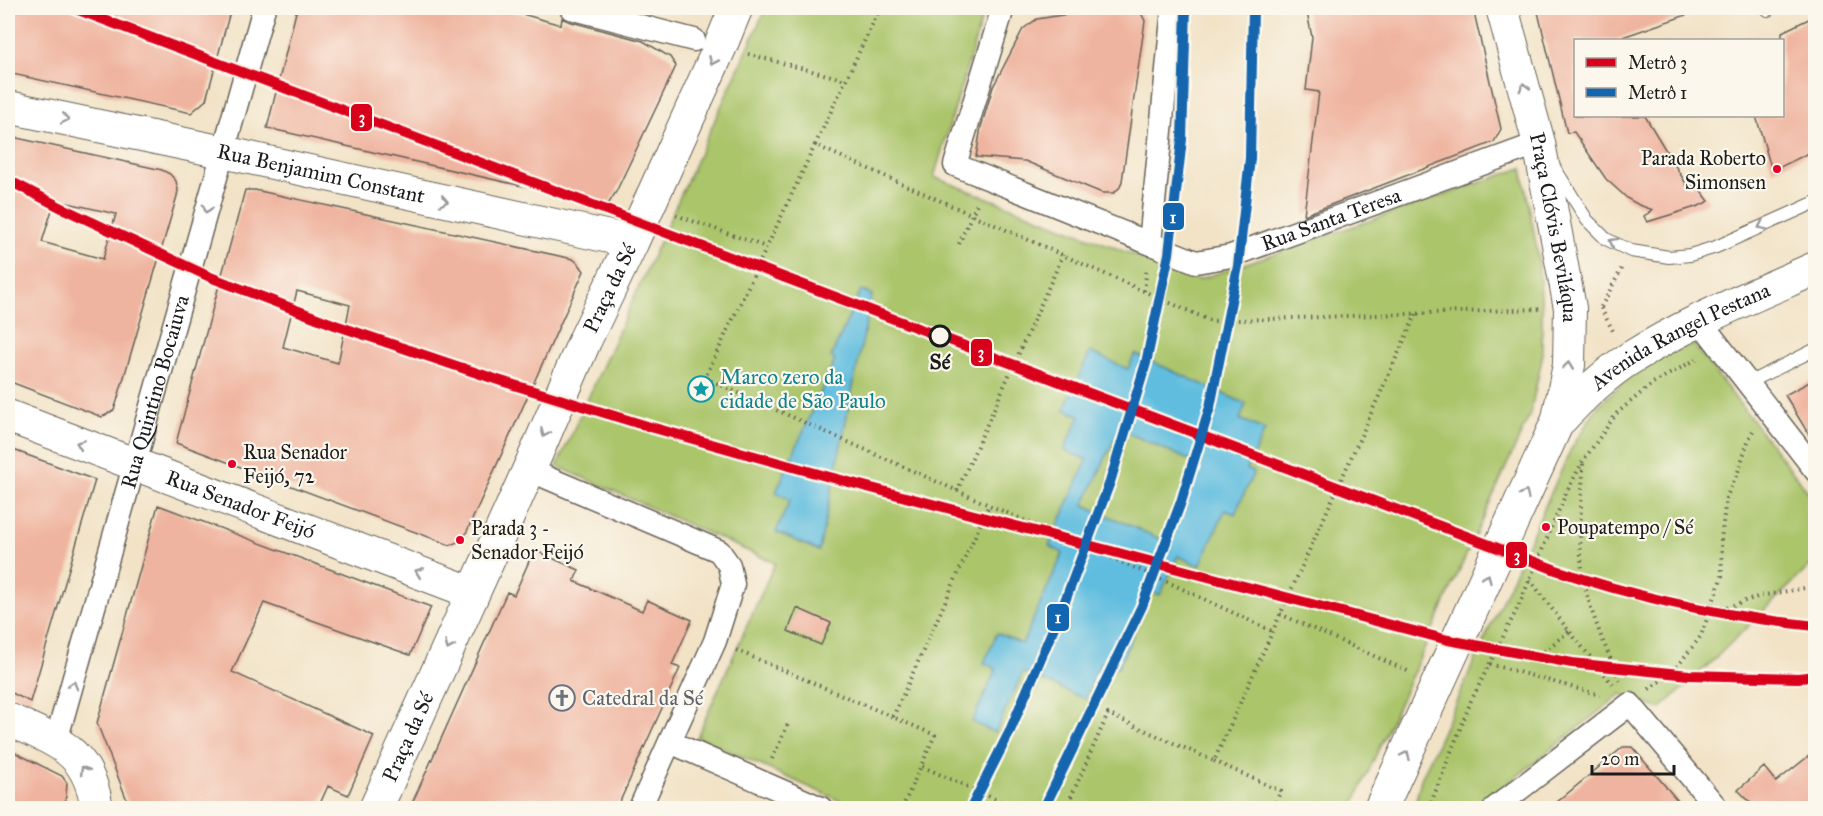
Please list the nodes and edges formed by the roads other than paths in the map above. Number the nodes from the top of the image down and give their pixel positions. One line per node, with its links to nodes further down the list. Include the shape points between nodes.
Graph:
1 (264, 8): 10 (street, Rua Quintino Bocaiuva)
2 (571, 8): 7 (street)
3 (736, 8): 12 (main road, Praça da Sé, one-way to 12)
4 (1004, 8): 13 (street, Rua Santa Teresa, via 955,165)
5 (1173, 8): 13 (street)
6 (1502, 8): 9 (main road, one-way to 6)
7 (694, 40)
8 (8, 107): 10 (main road, Rua Benjamim Constant, one-way to 10)
9 (1539, 143): 11 (lane, Praça Clóvis Beviláqua, one-way to 9, via 1690,255 1669,257 1631,251 1606,238 1587,220); 13 (street, Rua Santa Teresa, via 1231,256 1196,262); 19 (main road, Praça Clóvis Beviláqua, one-way to 9, via 1569,365 1570,308)
10 (223, 152): 12 (main road, Rua Benjamim Constant, one-way to 12); 20 (street, Rua Quintino Bocaiuva, one-way to 20)
11 (1815, 202)
12 (632, 242): 21 (main road, Praça da Sé, one-way to 21)
13 (1150, 243)
14 (1815, 268): 15 (main road, Avenida Rangel Pestana)
15 (1699, 320): 17 (street); 19 (main road, Avenida Rangel Pestana, via 1629,359)
16 (1815, 349): 17 (lane)
17 (1748, 384): 22 (street)
18 (8, 416): 20 (main road, Rua Senador Feijó, one-way to 18)
19 (1557, 423): 31 (main road, one-way to 19)
20 (135, 464): 23 (main road, Rua Senador Feijó, one-way to 20); 25 (street, Rua Quintino Bocaiuva, one-way to 20)
21 (529, 470): 23 (main road, Praça da Sé); 26 (street, via 719,551 729,565 733,584 716,641)
22 (1815, 471)
23 (473, 593): 28 (main road, Praça da Sé, one-way to 28)
24 (8, 719): 25 (main road)
25 (57, 741): 27 (main road, one-way to 25, via 87,774)
26 (670, 742): 29 (street); 30 (street)
27 (97, 808)
28 (376, 808)
29 (640, 808)
30 (821, 808)
31 (1381, 808)
32 (1495, 808): 33 (street, via 1629,704)
33 (1717, 808)

